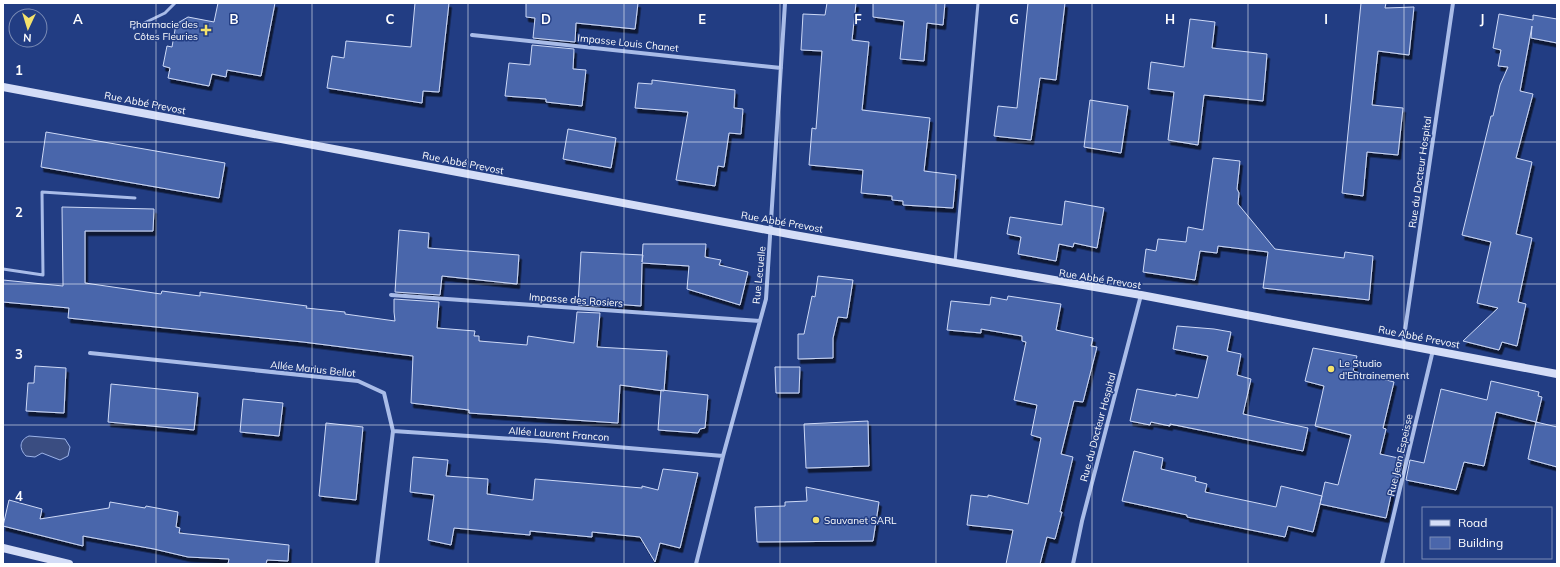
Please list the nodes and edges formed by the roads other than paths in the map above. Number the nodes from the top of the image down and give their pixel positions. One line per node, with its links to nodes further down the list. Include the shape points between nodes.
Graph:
1 (174, 3): 5 (lane, via 165,13)
2 (785, 3): 7 (street, Rue Lecuelle)
3 (978, 3): 11 (lane)
4 (1453, 3): 16 (street, Rue du Docteur Hospital)
5 (134, 28)
6 (472, 35): 7 (street, Impasse Louis Chanet)
7 (782, 68): 10 (street, Rue Lecuelle)
8 (3, 87): 10 (street, Rue Abbé Prevost)
9 (135, 198): 12 (lane, via 42,192 43,275)
10 (772, 231): 11 (street, Rue Abbé Prevost); 15 (street, Rue Lecuelle, via 766,299)
11 (955, 263): 14 (street, Rue Abbé Prevost)
12 (3, 269)
13 (391, 295): 15 (street, Impasse des Rosiers)
14 (1141, 295): 16 (street, Rue Abbé Prevost); 26 (street, Rue du Docteur Hospital)
15 (760, 321): 21 (street, Rue Lecuelle)
16 (1403, 344): 17 (street, Rue Abbé Prevost)
17 (1433, 350): 19 (street, Rue Abbé Prevost); 27 (street, Rue Jean Espeisse)
18 (90, 353): 20 (street, Allée Marius Bellot, via 358,381 384,393)
19 (1557, 374)
20 (393, 431): 21 (street, Allée Laurent Francon); 24 (street, Allée Marius Bellot)
21 (723, 456): 25 (street, Rue Lecuelle)
22 (3, 548): 23 (street)
23 (69, 564)
24 (377, 564)
25 (696, 564)
26 (1073, 564)
27 (1382, 564)

